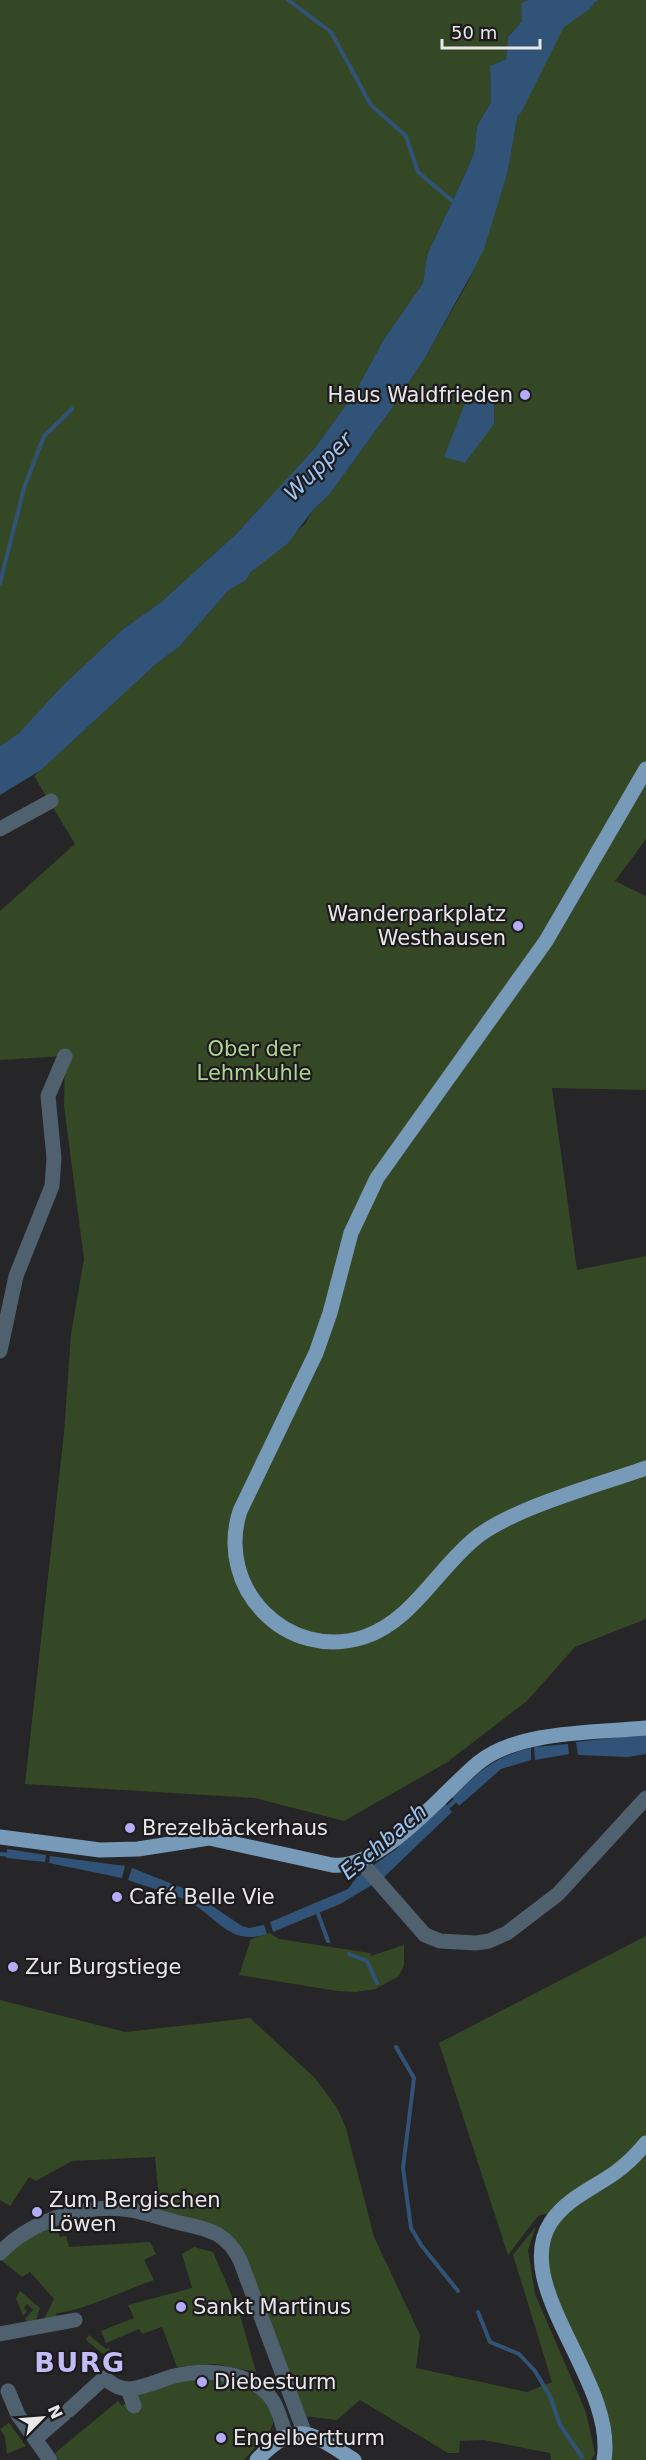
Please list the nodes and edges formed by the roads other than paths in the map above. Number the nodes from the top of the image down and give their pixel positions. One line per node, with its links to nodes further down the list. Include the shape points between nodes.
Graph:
1 (646, 769): 6 (main road, via 546,941 377,1178 363,1204 351,1233 322,1340 240,1511 234,1536 240,1580 265,1614 285,1628 324,1640 362,1638 401,1616 458,1554 489,1529 532,1509)
2 (51, 801): 3 (street)
3 (0, 829)
4 (65, 1056): 5 (street, via 48,1096 54,1158 52,1186 16,1276)
5 (0, 1351)
6 (646, 1468)
7 (646, 1728): 10 (main road, via 532,1740 499,1749 390,1843)
8 (646, 1798): 10 (street, via 558,1894 507,1933 489,1941 440,1941 425,1935)
9 (0, 1837): 10 (main road, via 100,1850 138,1849 209,1838)
10 (368, 1871)
11 (646, 2143): 26 (main road, via 617,2172 564,2207 550,2223 542,2241 541,2261 547,2290 601,2412 606,2442)
12 (0, 2253): 20 (street, via 53,2217 106,2210 131,2210 214,2232 228,2241 240,2260)
13 (0, 2319): 15 (street)
14 (75, 2320): 15 (street)
15 (18, 2329): 16 (street)
16 (0, 2334)
17 (128, 2389): 19 (street); 21 (street, via 195,2373 233,2376 266,2392); 22 (street, via 116,2387 104,2378)
18 (7, 2397): 22 (street)
19 (134, 2406)
20 (305, 2434): 21 (main road); 25 (main road)
21 (286, 2435): 24 (main road)
22 (36, 2439): 23 (street)
23 (50, 2460)
24 (258, 2460)
25 (354, 2460)
26 (604, 2460)

